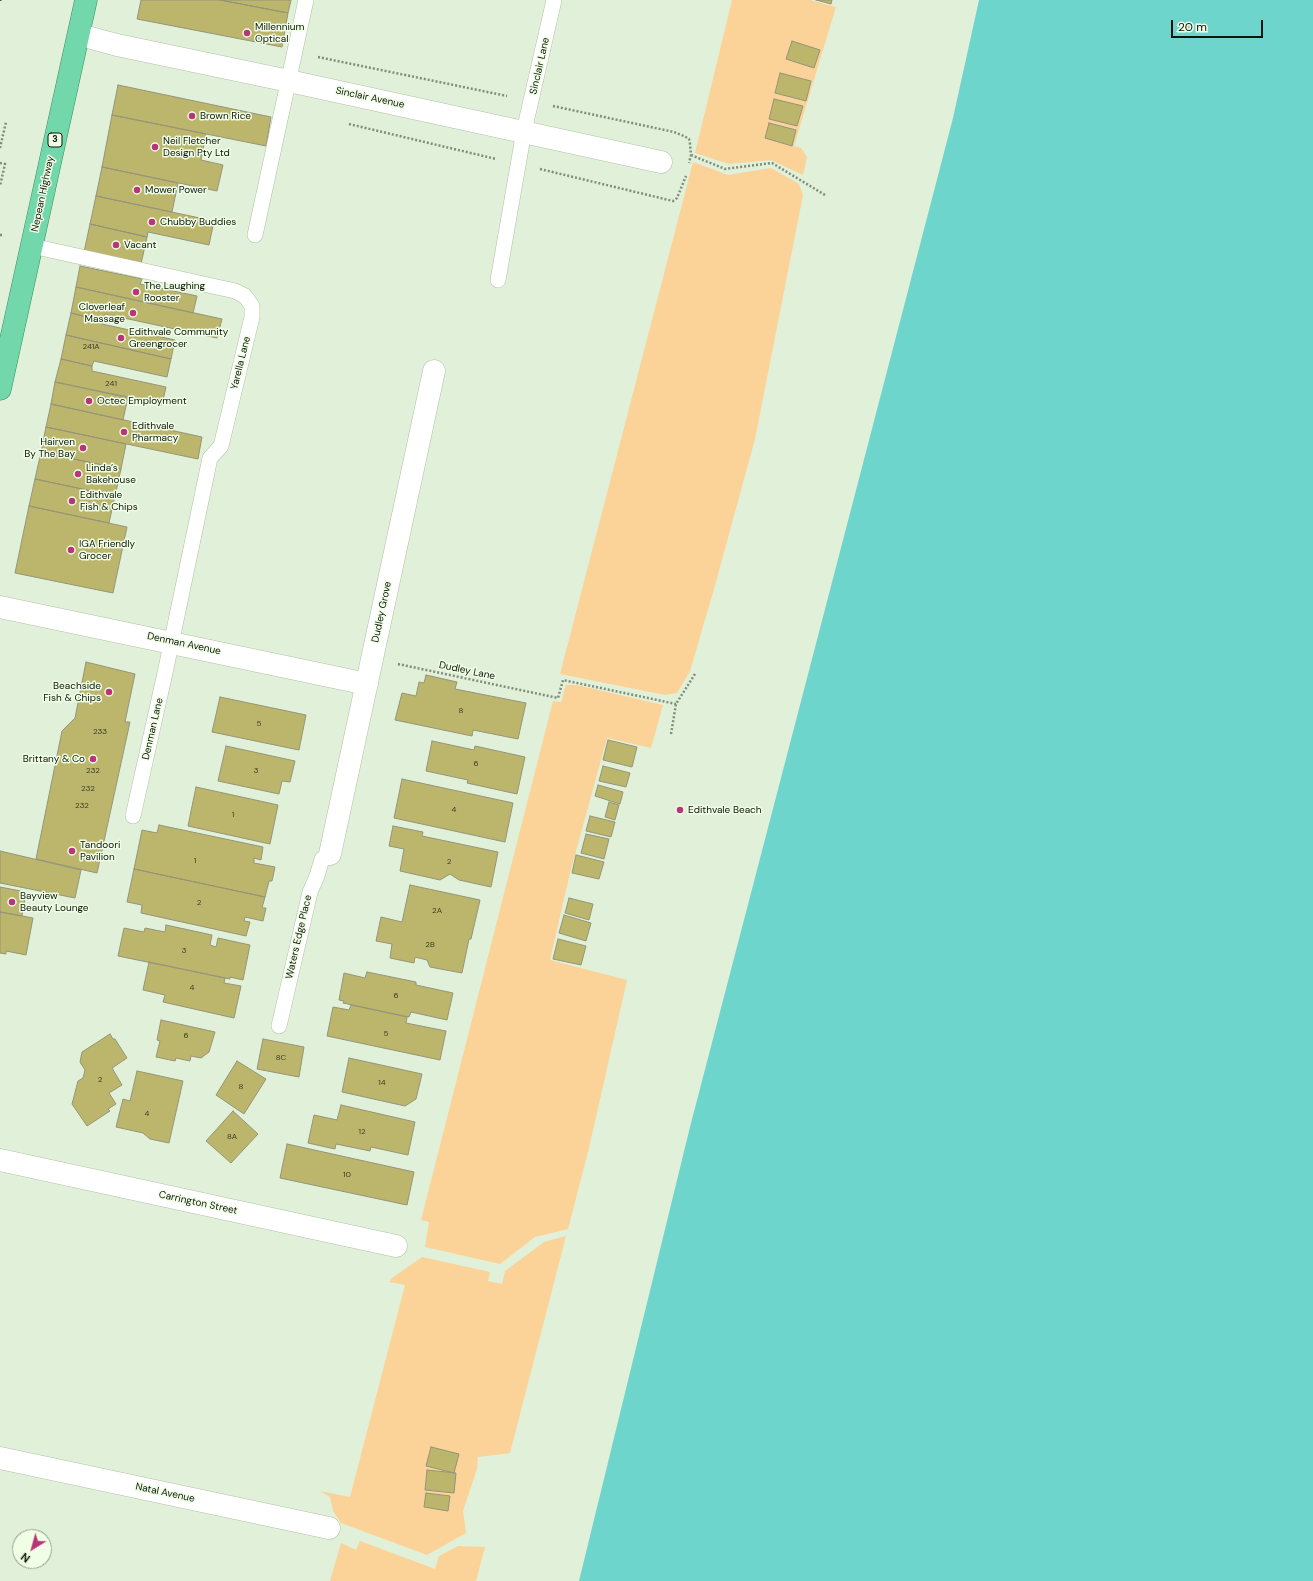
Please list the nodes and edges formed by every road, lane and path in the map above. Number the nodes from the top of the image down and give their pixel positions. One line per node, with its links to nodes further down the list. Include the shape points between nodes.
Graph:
1 (86, 0): 4 (highway, Nepean Highway / 3)
2 (306, 0): 5 (lane)
3 (554, 0): 7 (lane, Sinclair Lane)
4 (80, 35): 5 (street, Sinclair Avenue, via 125,47); 15 (highway, Nepean Highway / 3)
5 (289, 81): 7 (street, Sinclair Avenue); 14 (lane)
6 (6, 122): 8 (path)
7 (524, 131): 10 (street, Sinclair Avenue); 16 (lane, Sinclair Lane)
8 (0, 148)
9 (692, 155): 13 (path, via 725,169 772,163)
10 (661, 162)
11 (0, 163): 12 (path, via 5,164)
12 (0, 186)
13 (825, 195)
14 (255, 235)
15 (32, 246): 18 (highway, Nepean Highway / 3); 20 (lane, Yarella Lane, via 235,291 245,296 252,306 252,317 221,446 210,458)
16 (498, 280)
17 (434, 371): 21 (street, Dudley Grove)
18 (0, 389)
19 (0, 607): 20 (street, Denman Avenue)
20 (171, 642): 23 (street, Denman Avenue); 26 (lane, Denman Lane)
21 (373, 656): 23 (street, Dudley Grove); 24 (path, Dudley Lane, via 402,665 558,698 562,680)
22 (695, 674): 24 (path)
23 (367, 684): 27 (street, Dudley Grove)
24 (676, 704): 25 (path)
25 (671, 734)
26 (133, 816)
27 (330, 854): 28 (lane, Waters Edge Place, via 322,859 310,892)
28 (279, 1026)
29 (0, 1160): 30 (street, Carrington Street)
30 (396, 1246)
31 (0, 1458): 32 (street, Natal Avenue)
32 (329, 1528)

